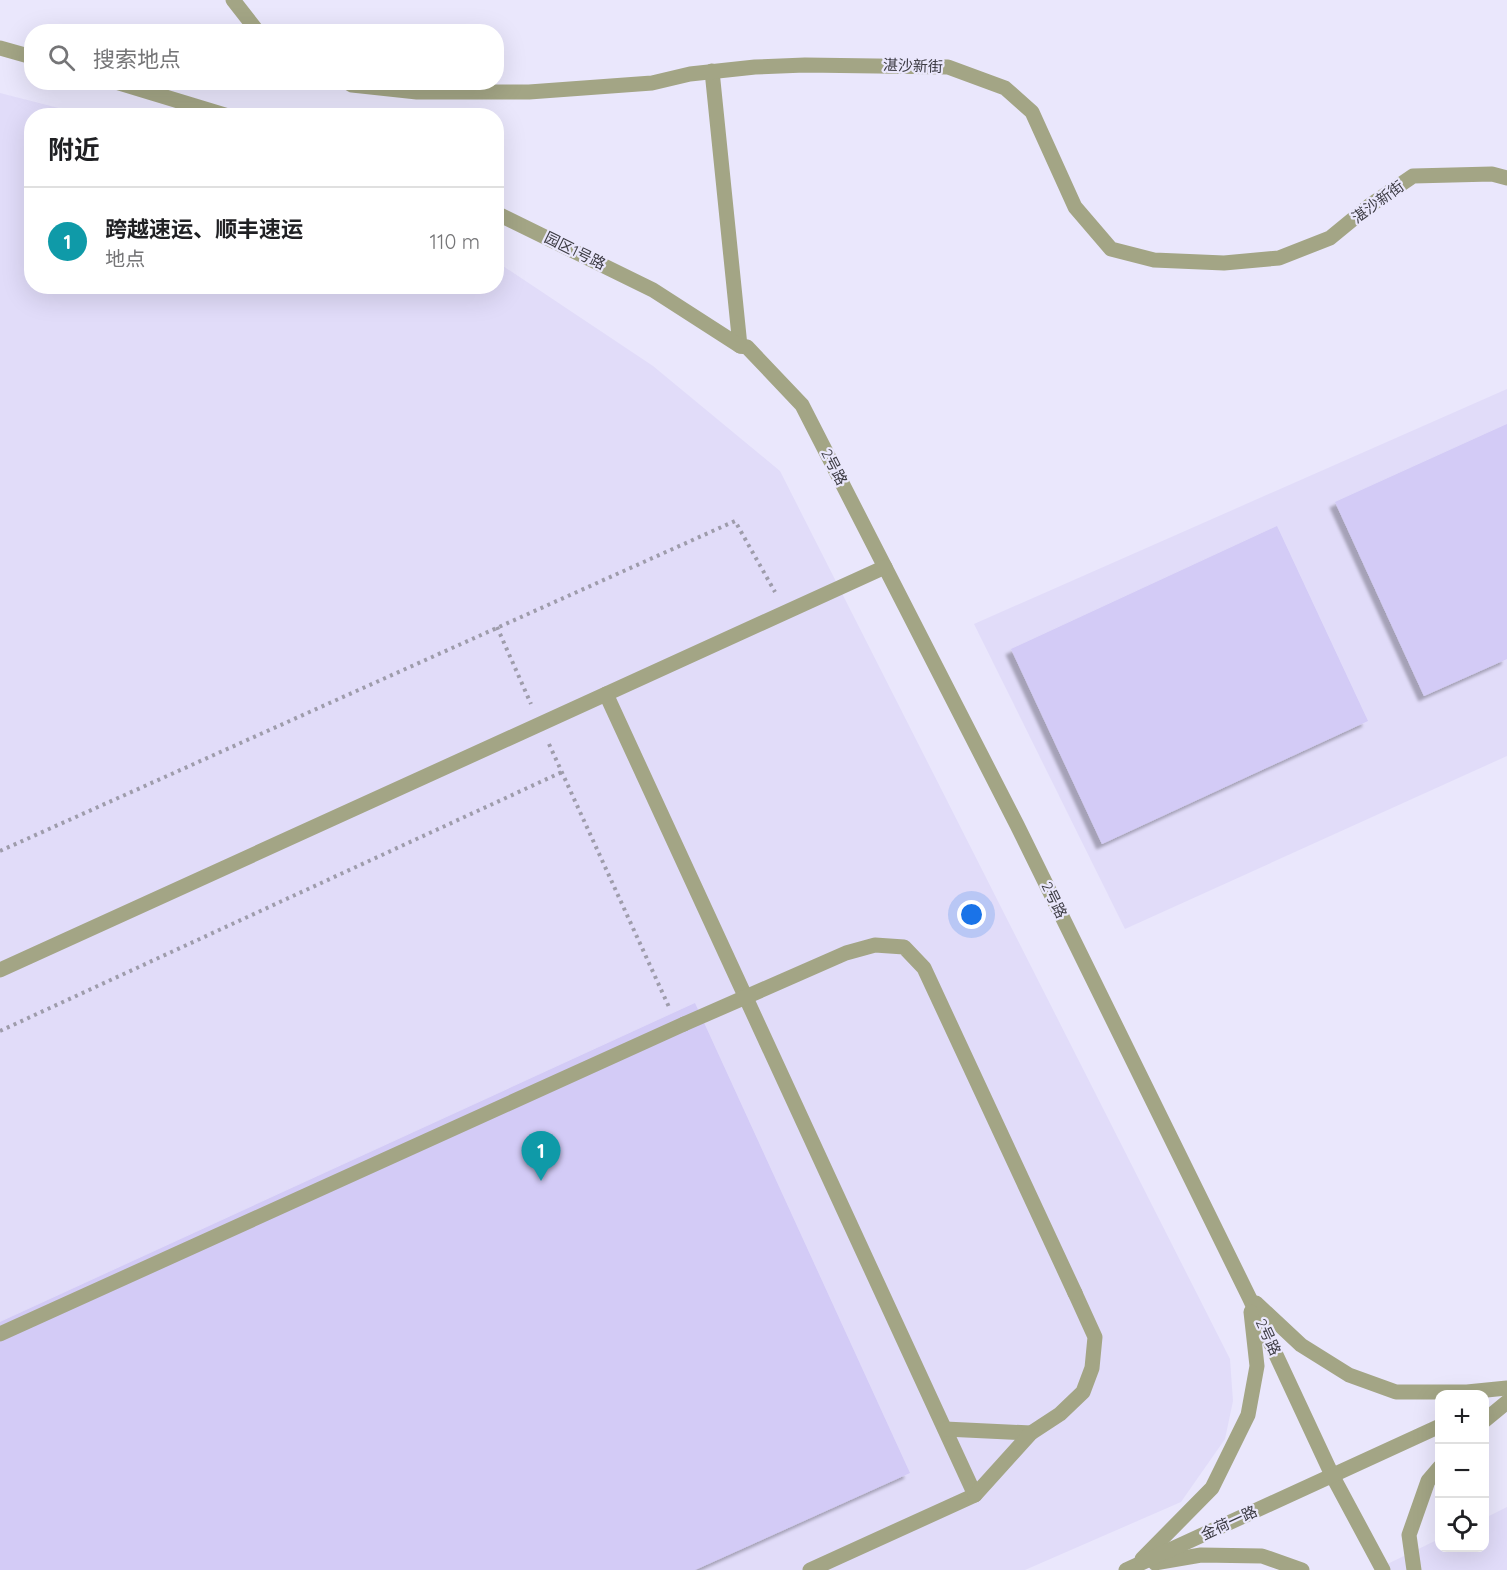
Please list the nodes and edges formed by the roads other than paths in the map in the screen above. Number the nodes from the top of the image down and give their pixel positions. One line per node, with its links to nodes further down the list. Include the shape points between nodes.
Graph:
1 (233, 0): 2 (street)
2 (252, 24)
3 (0, 48): 4 (street)
4 (24, 55)
5 (712, 72): 7 (street, 湛沙新街, via 652,83 529,92); 9 (street, 湛沙新街, via 805,65 948,67 1005,88 1032,112 1076,207 1104,241 1111,249 1154,260 1224,263 1279,258 1330,238 1413,176); 12 (street)
6 (142, 90): 8 (street)
7 (398, 90)
8 (202, 108)
9 (1507, 177)
10 (504, 217): 11 (street, 园区1号路)
11 (653, 290): 12 (street, 2号路)
12 (740, 346): 13 (street, 2号路, via 747,347 802,405)
13 (885, 567): 14 (street); 16 (street, 2号路)
14 (606, 694): 15 (street); 24 (street)
15 (0, 970)
16 (1249, 1297): 18 (street, via 1301,1345 1349,1375 1396,1392); 27 (street, 2号路); 29 (street, via 1257,1366 1248,1415 1212,1488)
17 (0, 1334): 25 (street, bridge, via 678,1019 846,953 875,945 904,947 924,968 1095,1337 1092,1368 1083,1392 1060,1414)
18 (1507, 1388)
19 (1507, 1395): 21 (street)
20 (1507, 1402): 22 (street)
21 (1489, 1403)
22 (1489, 1418)
23 (1435, 1427): 27 (street, 金荷一路)
24 (945, 1430): 25 (street); 28 (street)
25 (1031, 1433): 28 (street)
26 (1435, 1473): 33 (street, via 1428,1481 1409,1535)
27 (1332, 1475): 29 (street, 金荷一路); 32 (street, 2号路)
28 (975, 1495): 30 (street)
29 (1130, 1568): 31 (street, via 1201,1555 1262,1556)
30 (810, 1570)
31 (1302, 1570)
32 (1383, 1570)
33 (1414, 1570)

